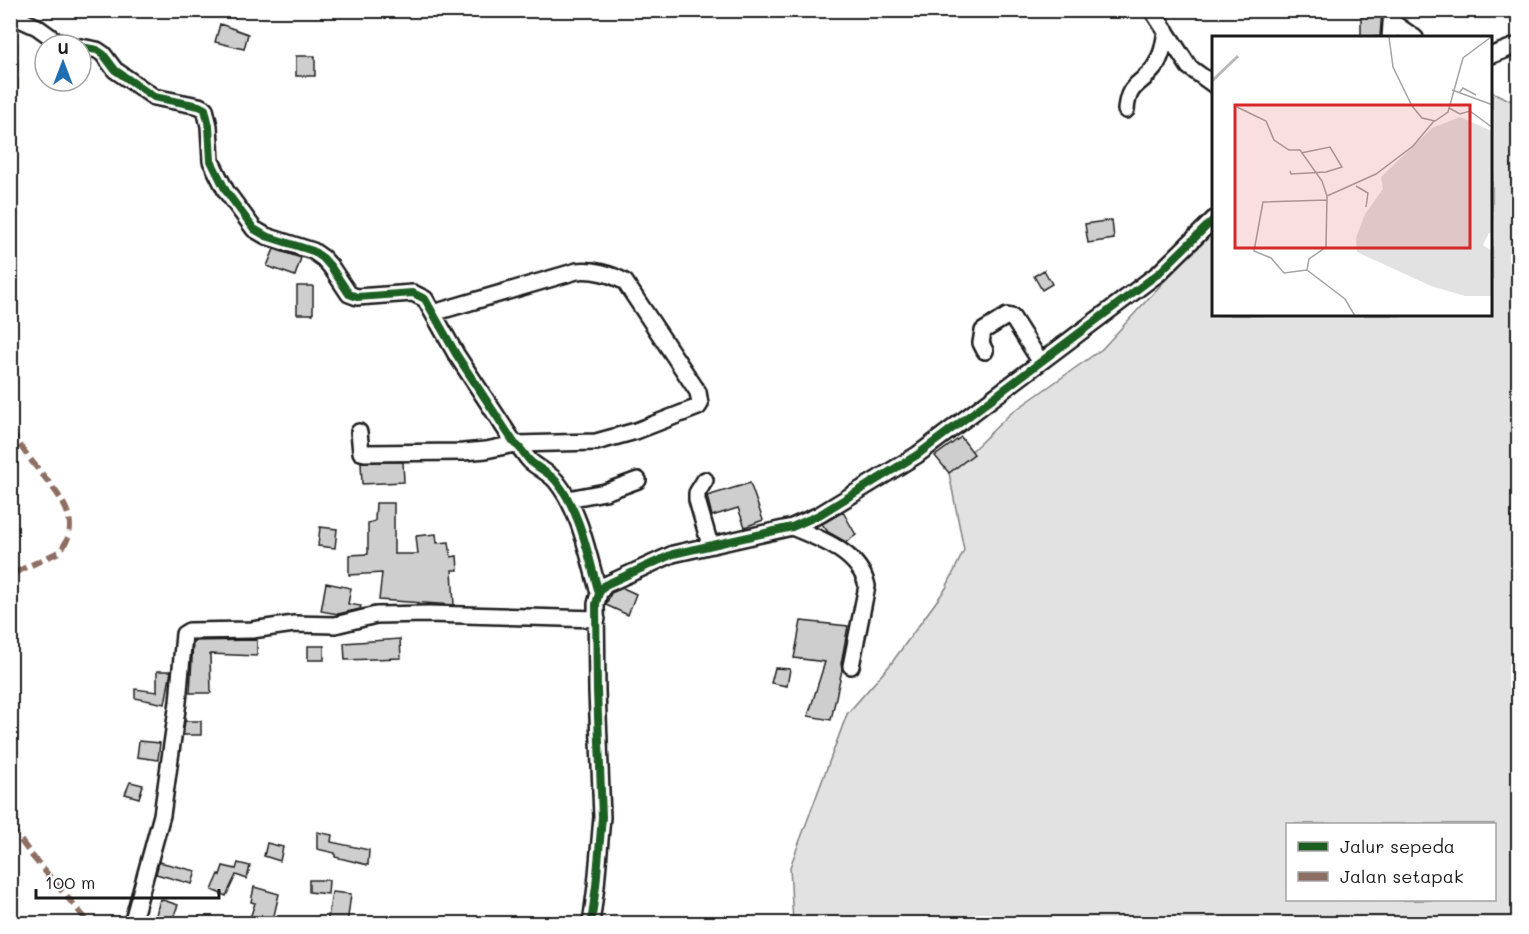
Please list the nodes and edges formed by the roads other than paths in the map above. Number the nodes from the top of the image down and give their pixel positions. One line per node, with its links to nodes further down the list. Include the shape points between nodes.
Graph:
1 (1152, 10): 4 (street)
2 (15, 17): 5 (street)
3 (1391, 23): 6 (street)
4 (1166, 31): 10 (street, via 1189,67); 11 (street, via 1154,68 1128,93)
5 (45, 33)
6 (1412, 36)
7 (1518, 45): 9 (street)
8 (93, 49): 13 (street, via 104,54 115,70 154,96 205,109 211,161 226,191 254,229 318,255 350,294 357,297 413,293 425,299)
9 (1493, 54)
10 (1212, 84)
11 (1126, 110)
12 (1212, 221): 15 (street, via 1159,273)
13 (433, 313): 17 (street); 17 (street, via 577,271 617,277 625,282 698,392 698,407 636,431 596,442)
14 (985, 351): 15 (street, via 981,343 983,331 1007,316 1012,317)
15 (1040, 361): 21 (street, via 916,455 819,515)
16 (359, 432): 17 (street, via 361,452 365,453 463,452)
17 (515, 444): 20 (street, via 554,479)
18 (638, 480): 20 (street)
19 (705, 480): 22 (street, via 697,500)
20 (568, 499): 23 (street)
21 (792, 527): 22 (street); 25 (street, via 842,551 865,576 867,586)
22 (710, 545): 23 (street, via 642,567 604,585)
23 (599, 593): 24 (street)
24 (597, 619): 26 (street, via 376,615 335,625 294,624 184,634 162,815); 27 (street, via 602,816)
25 (851, 666)
26 (133, 923)
27 (591, 924)

